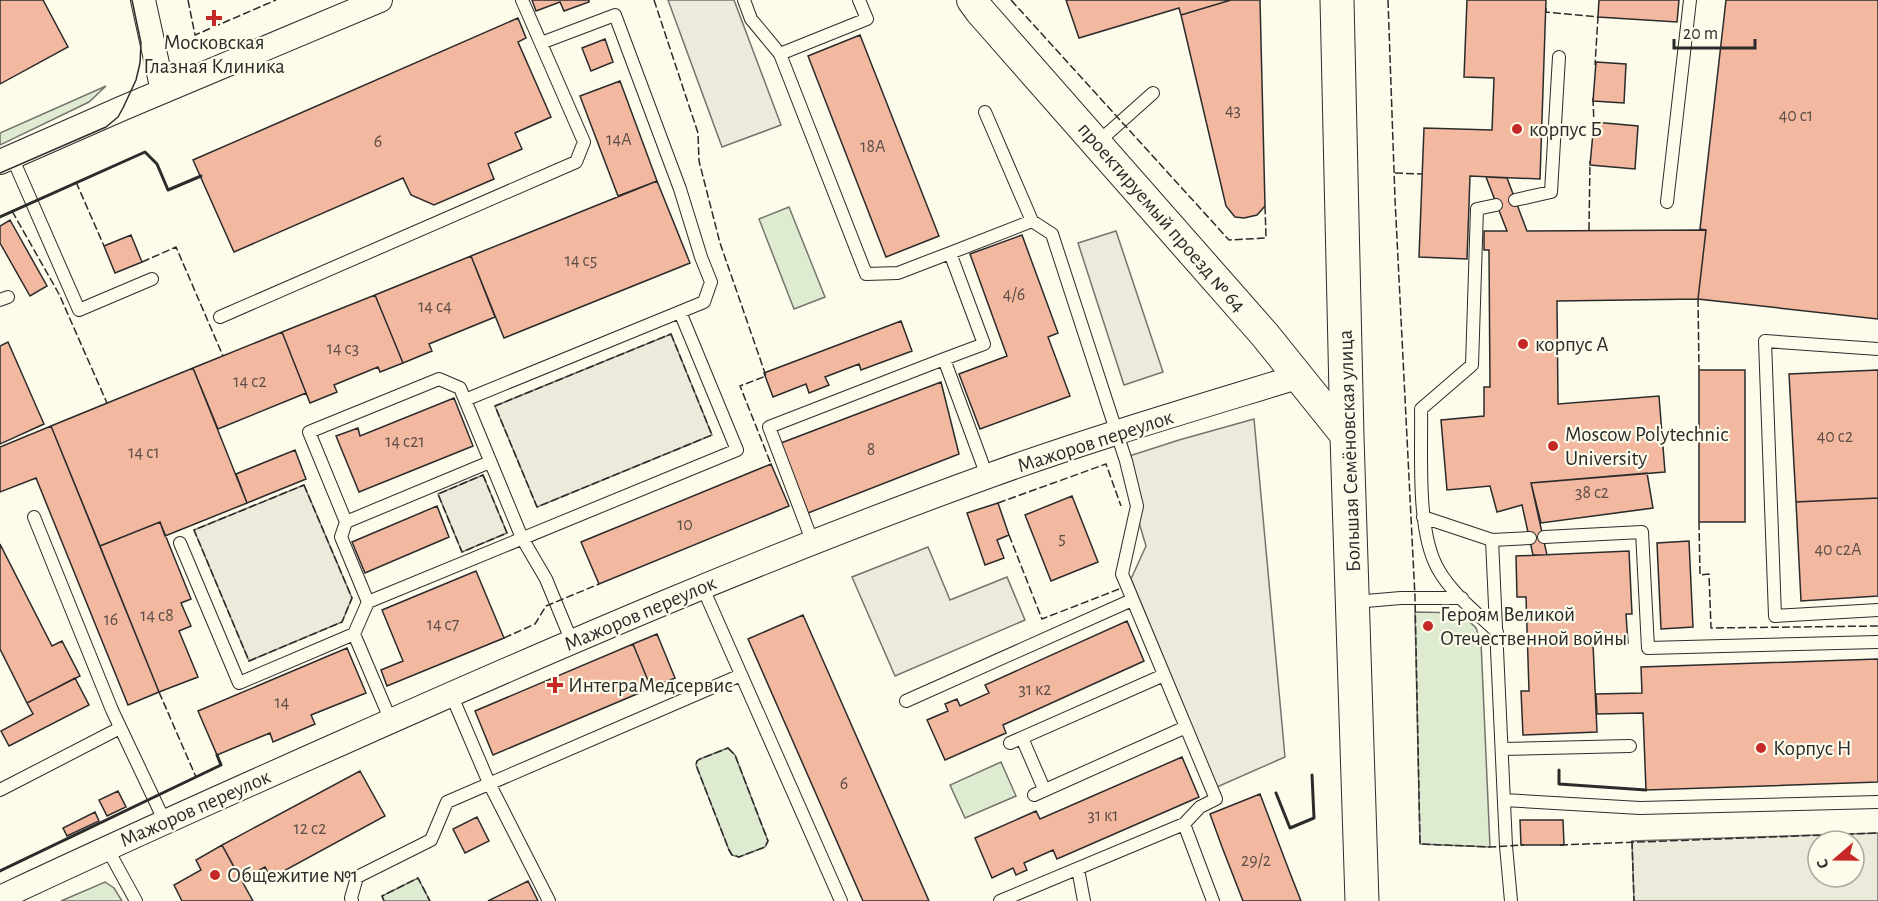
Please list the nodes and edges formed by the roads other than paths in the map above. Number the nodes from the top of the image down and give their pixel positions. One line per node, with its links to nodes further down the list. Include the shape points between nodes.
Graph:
1 (143, 0): 12 (street)
2 (380, 0): 12 (street)
3 (522, 0): 9 (lane)
4 (744, 0): 10 (lane, via 751,19)
5 (859, 0): 10 (lane, via 867,20)
6 (972, 0): 15 (street, проектируемый проезд № 64)
7 (1337, 0): 30 (main road, Большая Семёновская улица)
8 (1690, 0): 18 (lane)
9 (541, 43): 23 (lane, via 615,15 711,282 704,302); 24 (lane, via 584,142 576,162)
10 (780, 54): 21 (lane, via 866,274 898,273)
11 (1559, 57): 17 (lane, via 1551,192)
12 (164, 91): 16 (street)
13 (1154, 93): 15 (lane)
14 (985, 112): 20 (lane)
15 (1097, 143): 27 (street, проектируемый проезд № 64)
16 (6, 160): 22 (lane, via 79,310)
17 (1515, 200)
18 (1667, 202)
19 (1497, 205): 34 (lane, via 1477,209 1472,365 1421,410)
20 (1032, 221): 21 (lane); 29 (lane, via 1052,234)
21 (950, 253): 26 (lane, via 984,344)
22 (152, 279)
23 (680, 312): 28 (lane); 37 (lane, via 737,450)
24 (220, 317)
25 (1878, 349): 47 (lane, via 1765,341 1775,616)
26 (944, 359): 32 (lane); 41 (lane, via 769,427)
27 (1300, 376): 29 (street, Мажоров переулок); 30 (street, проектируемый проезд № 64)
28 (465, 400): 31 (lane); 35 (lane, via 460,388 439,379 309,432)
29 (1117, 433): 32 (street, Мажоров переулок); 44 (lane, via 1137,506 1122,574)
30 (1347, 437): 46 (main road, Большая Семёновская улица)
31 (490, 462): 35 (lane); 37 (lane)
32 (987, 476): 41 (street, Мажоров переулок)
33 (34, 517): 58 (lane)
34 (1423, 517): 39 (lane); 43 (lane, via 1437,567)
35 (346, 522): 45 (lane, via 341,537)
36 (1544, 537): 51 (lane, via 1642,532 1648,648)
37 (522, 538): 45 (lane); 50 (lane, via 546,579)
38 (1530, 538): 39 (lane)
39 (1492, 540): 48 (lane)
40 (180, 543): 49 (lane, via 239,683)
41 (813, 543): 42 (street, Мажоров переулок)
42 (702, 586): 50 (street, Мажоров переулок); 52 (lane)
43 (1462, 598): 46 (lane); 48 (lane)
44 (1132, 600): 53 (lane); 55 (lane)
45 (368, 602): 49 (lane)
46 (1353, 602): 77 (main road, Большая Семёновская улица)
47 (1878, 610)
48 (1497, 632): 60 (lane)
49 (354, 634): 56 (lane)
50 (572, 642): 54 (street, Мажоров переулок)
51 (1878, 642)
52 (741, 675): 61 (lane); 73 (lane)
53 (1164, 675): 57 (lane); 57 (lane, via 1016,741 1039,792)
54 (451, 694): 56 (street, Мажоров переулок); 61 (lane)
55 (906, 701)
56 (391, 721): 65 (street, Мажоров переулок)
57 (1186, 727): 66 (lane, via 1216,799 1200,807)
58 (120, 728): 62 (lane); 65 (lane)
59 (1630, 746): 60 (lane)
60 (1502, 749): 63 (lane)
61 (489, 783): 71 (lane, via 447,802 431,840 357,877); 72 (lane)
62 (0, 790)
63 (1504, 800): 64 (lane, via 1640,808); 78 (lane)
64 (1878, 802)
65 (165, 822): 67 (street, Мажоров переулок)
66 (1184, 824): 68 (lane); 76 (lane)
67 (107, 848): 69 (street, Мажоров переулок); 70 (lane)
68 (1078, 869): 74 (lane); 75 (lane)
69 (0, 897)
70 (136, 901)
71 (352, 901)
72 (549, 901)
73 (841, 901)
74 (1000, 901)
75 (1084, 901)
76 (1213, 901)
77 (1362, 901)
78 (1511, 901)

